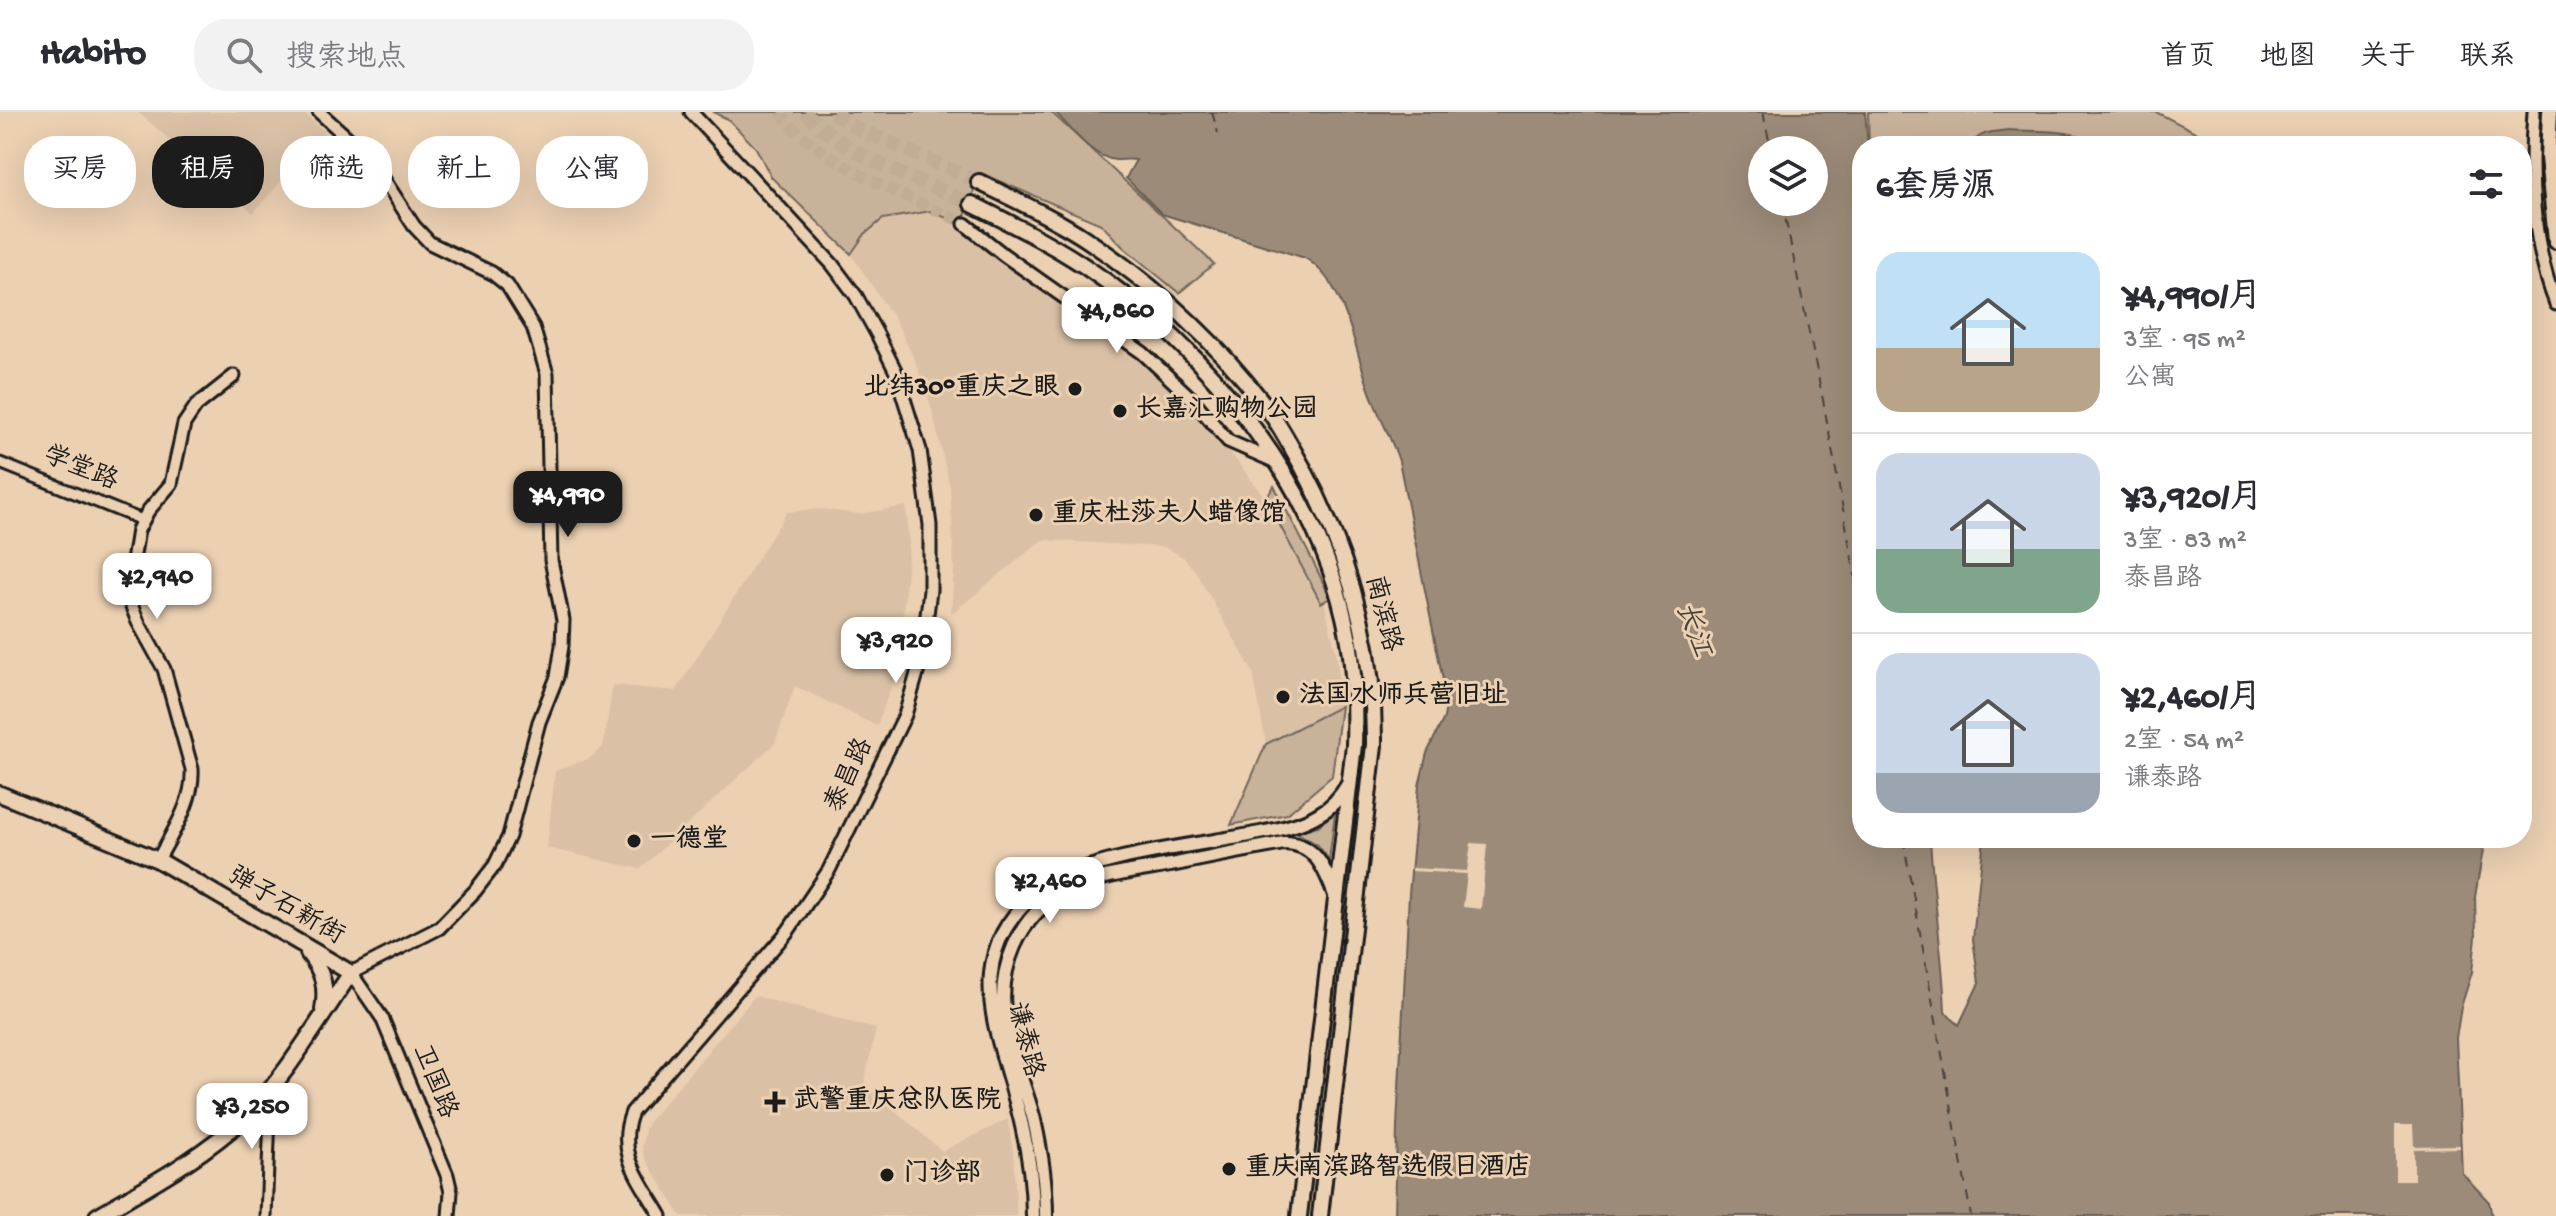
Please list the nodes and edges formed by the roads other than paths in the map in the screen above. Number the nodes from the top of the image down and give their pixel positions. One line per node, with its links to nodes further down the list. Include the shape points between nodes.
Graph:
1 (319, 112): 19 (street, via 370,158 430,243 507,285 533,327 547,374 551,560 563,620 557,677 539,722 509,836 495,865 439,928)
2 (691, 112): 28 (street, 泰昌路, via 832,264 877,334 895,370 920,450 930,525 930,590 922,656 905,715 829,870 788,931 632,1112 624,1136 629,1159)
3 (2534, 112): 9 (street, via 2536,223)
4 (2550, 112): 8 (main road, via 2548,157)
5 (979, 182): 22 (main road, 南滨路, via 1086,239 1200,333 1266,406 1337,541 1365,636 1374,711)
6 (972, 204): 12 (main road, 南滨路, via 1084,266 1164,329 1232,402)
7 (965, 224): 12 (street, via 1143,353 1228,441)
8 (2556, 241)
9 (2556, 304)
10 (234, 376): 13 (street, via 188,416 171,484)
11 (0, 463): 13 (street, 学堂路)
12 (1277, 463): 14 (main road, 南滨路, via 1319,543 1342,608 1355,712)
13 (142, 520): 16 (street, via 130,580 132,607 164,669 193,783)
14 (1349, 781): 17 (main road, 南滨路); 29 (main road, 谦泰路, via 1333,805 1303,823 1108,862 1065,876 1026,903 1010,924 993,963 989,996 1022,1124)
15 (0, 794): 16 (main road, 弹子石新街)
16 (158, 860): 18 (main road, 弹子石新街)
17 (1335, 895): 23 (main road, 南滨路); 30 (main road, 谦泰路, via 1315,854 1284,843 1091,881 1052,899 1035,914 1011,950 1003,996 1006,1029 1034,1121)
18 (300, 944): 19 (main road, 弹子石新街); 20 (main road, via 325,982)
19 (351, 973): 20 (main road, 弹子石新街); 27 (street, 卫国路, via 382,1018 442,1162 451,1192)
20 (322, 1015): 21 (main road, 弹子石新街)
21 (271, 1088): 25 (main road, 弹子石新街, via 193,1160); 26 (street)
22 (1331, 1115): 23 (main road, via 1323,1126); 33 (main road, 南滨路)
23 (1308, 1126): 24 (main road, 南滨路)
24 (1302, 1183): 31 (main road, 南滨路); 32 (main road, via 1308,1171 1317,1173)
25 (97, 1216)
26 (266, 1216)
27 (449, 1216)
28 (661, 1216)
29 (1033, 1216)
30 (1046, 1216)
31 (1299, 1216)
32 (1313, 1216)
33 (1320, 1216)

